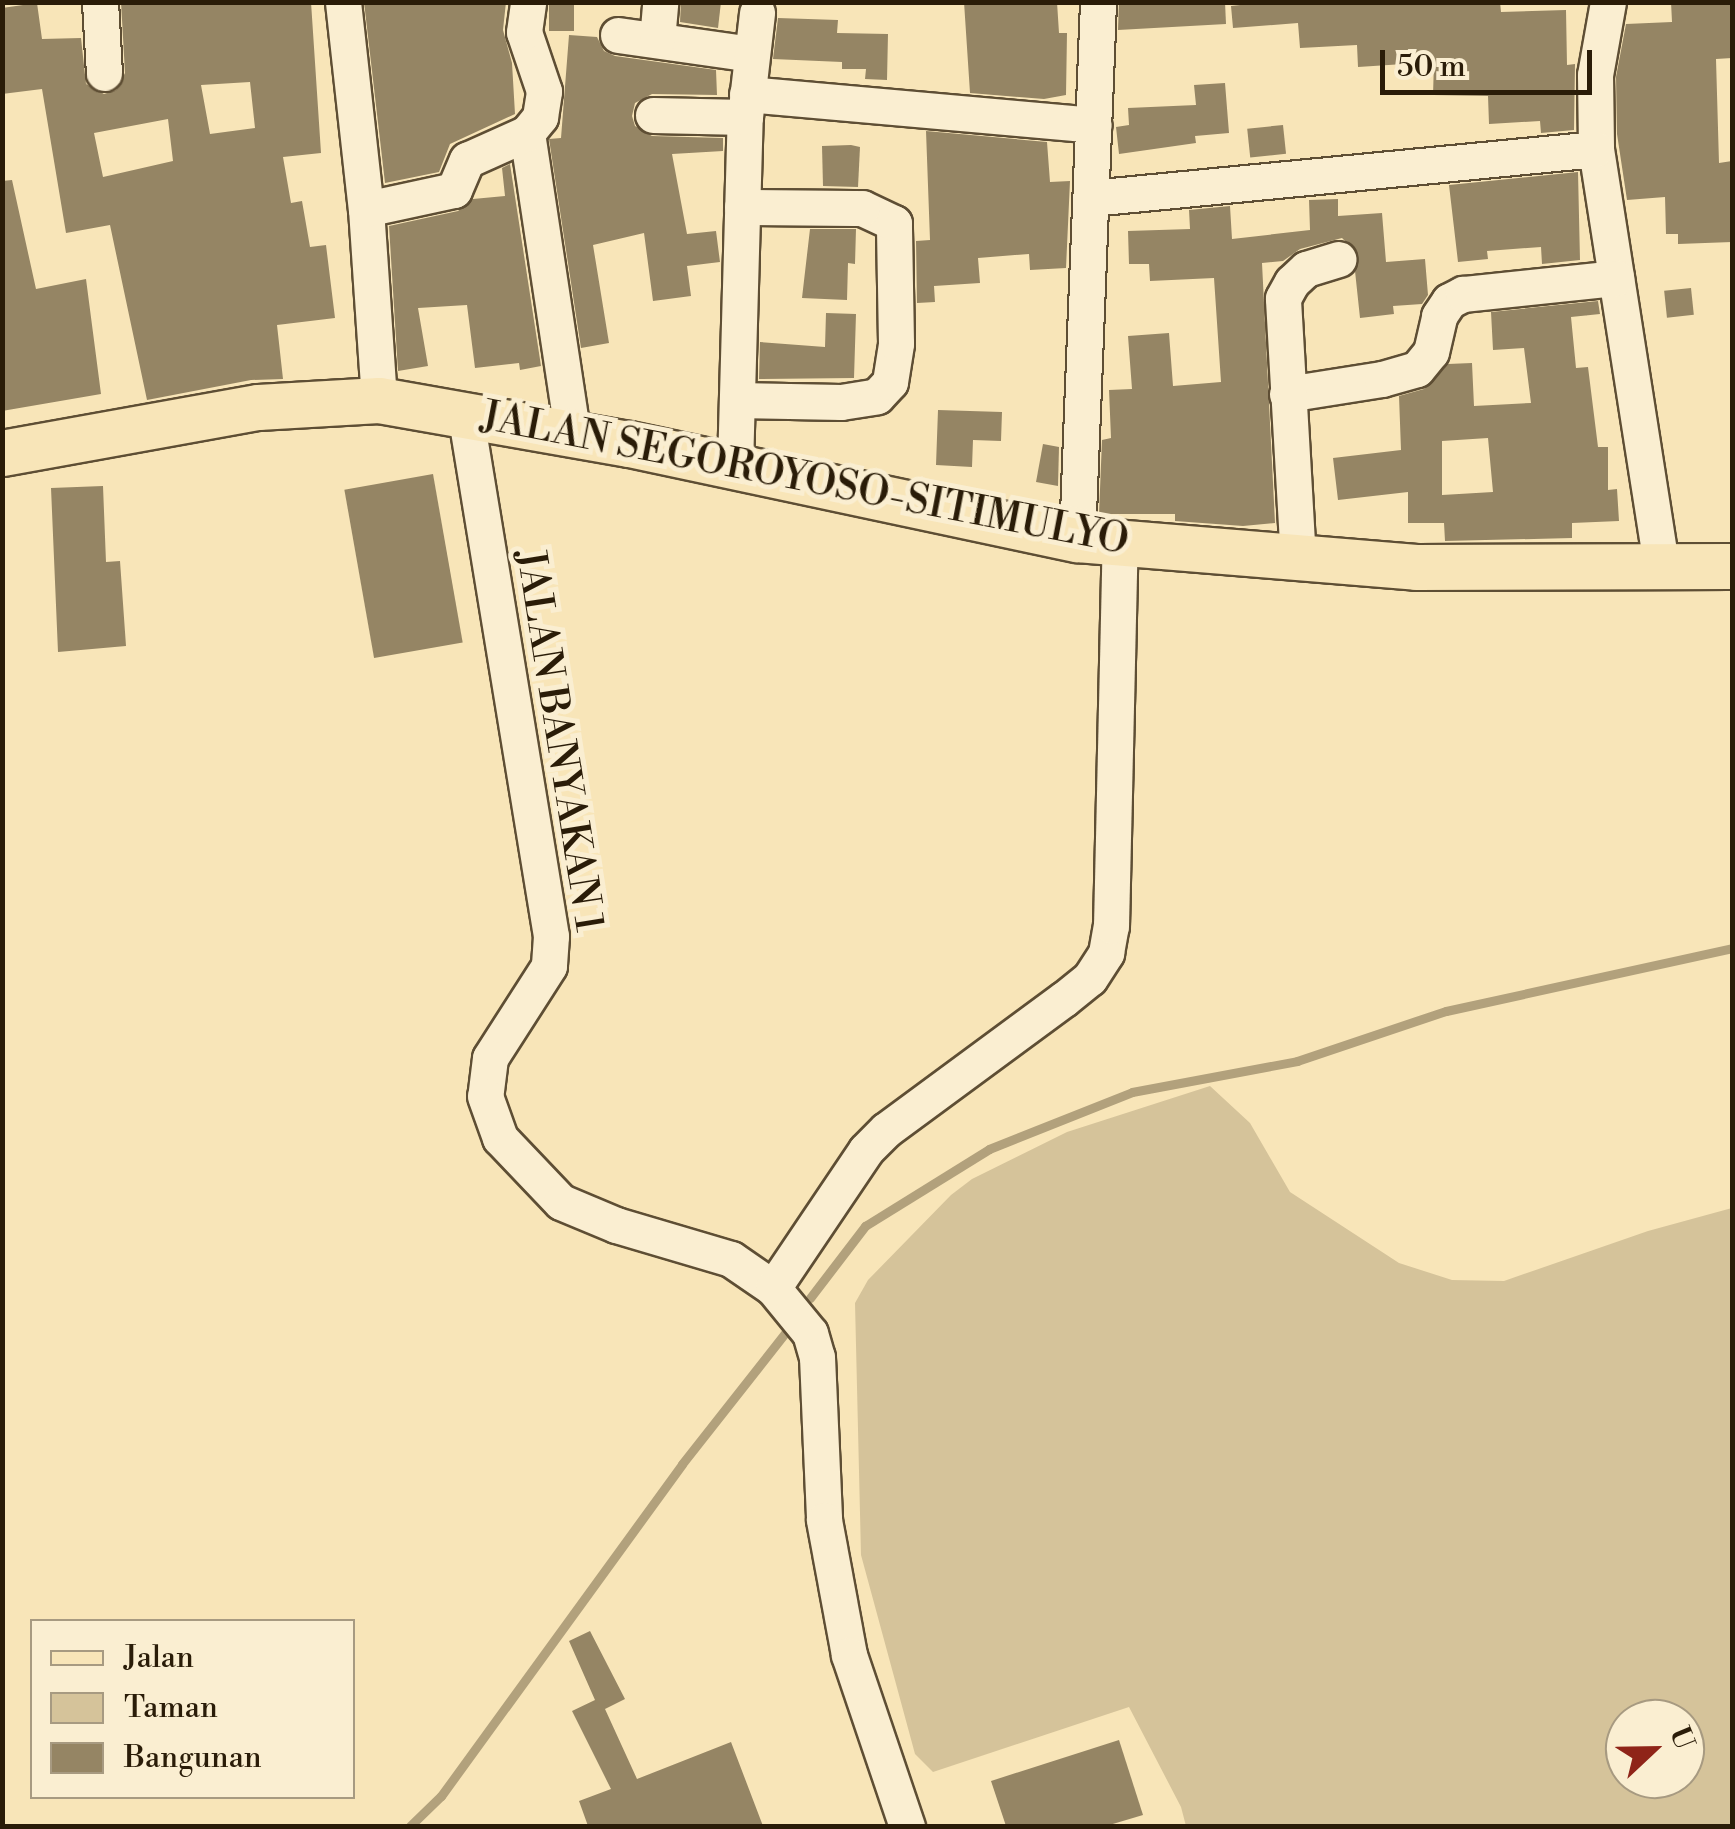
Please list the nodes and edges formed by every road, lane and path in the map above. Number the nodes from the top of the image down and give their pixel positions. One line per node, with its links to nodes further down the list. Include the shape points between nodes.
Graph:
1 (100, 2): 11 (street)
2 (343, 2): 19 (street)
3 (528, 2): 15 (street, via 524,32 544,91 540,116)
4 (660, 2): 9 (street)
5 (1098, 2): 14 (street)
6 (1608, 2): 16 (street, via 1595,75)
7 (756, 13): 10 (street)
8 (618, 35): 9 (street)
9 (657, 40): 10 (street)
10 (752, 54): 12 (street)
11 (104, 73)
12 (746, 106): 13 (street); 14 (street); 18 (street)
13 (654, 115)
14 (1094, 124): 17 (street)
15 (528, 133): 19 (street, via 467,160 454,190); 26 (street)
16 (1596, 150): 17 (street); 21 (street)
17 (1091, 198): 29 (street)
18 (742, 207): 24 (street); 24 (street, via 862,208 894,223 896,343 890,382 877,396)
19 (366, 209): 23 (street)
20 (1338, 259): 22 (street, via 1306,269 1283,298)
21 (1616, 278): 22 (street, via 1463,294 1439,316 1430,352 1417,368); 31 (street)
22 (1287, 394): 30 (street)
23 (379, 400): 25 (main road, JALAN SEGOROYOSO-SITIMULYO); 27 (main road, JALAN SEGOROYOSO-SITIMULYO, via 242,410)
24 (737, 400): 28 (street)
25 (465, 412): 26 (main road, JALAN SEGOROYOSO-SITIMULYO); 33 (street, JALAN BANYAKAN 1, via 551,936 549,966 490,1058 485,1096 500,1138 560,1202 730,1260)
26 (572, 432): 28 (main road, JALAN SEGOROYOSO-SITIMULYO)
27 (2, 453)
28 (735, 466): 29 (main road, JALAN SEGOROYOSO-SITIMULYO)
29 (1099, 541): 30 (main road, JALAN SEGOROYOSO-SITIMULYO); 33 (street, via 1111,926 1106,953 1090,978 876,1140)
30 (1298, 560): 31 (main road, JALAN SEGOROYOSO-SITIMULYO, via 1416,567)
31 (1661, 564): 32 (main road, JALAN SEGOROYOSO-SITIMULYO)
32 (1732, 566)
33 (774, 1288): 34 (street, JALAN BANYAKAN 1, via 810,1333 817,1357 824,1520 849,1655)
34 (906, 1826)

